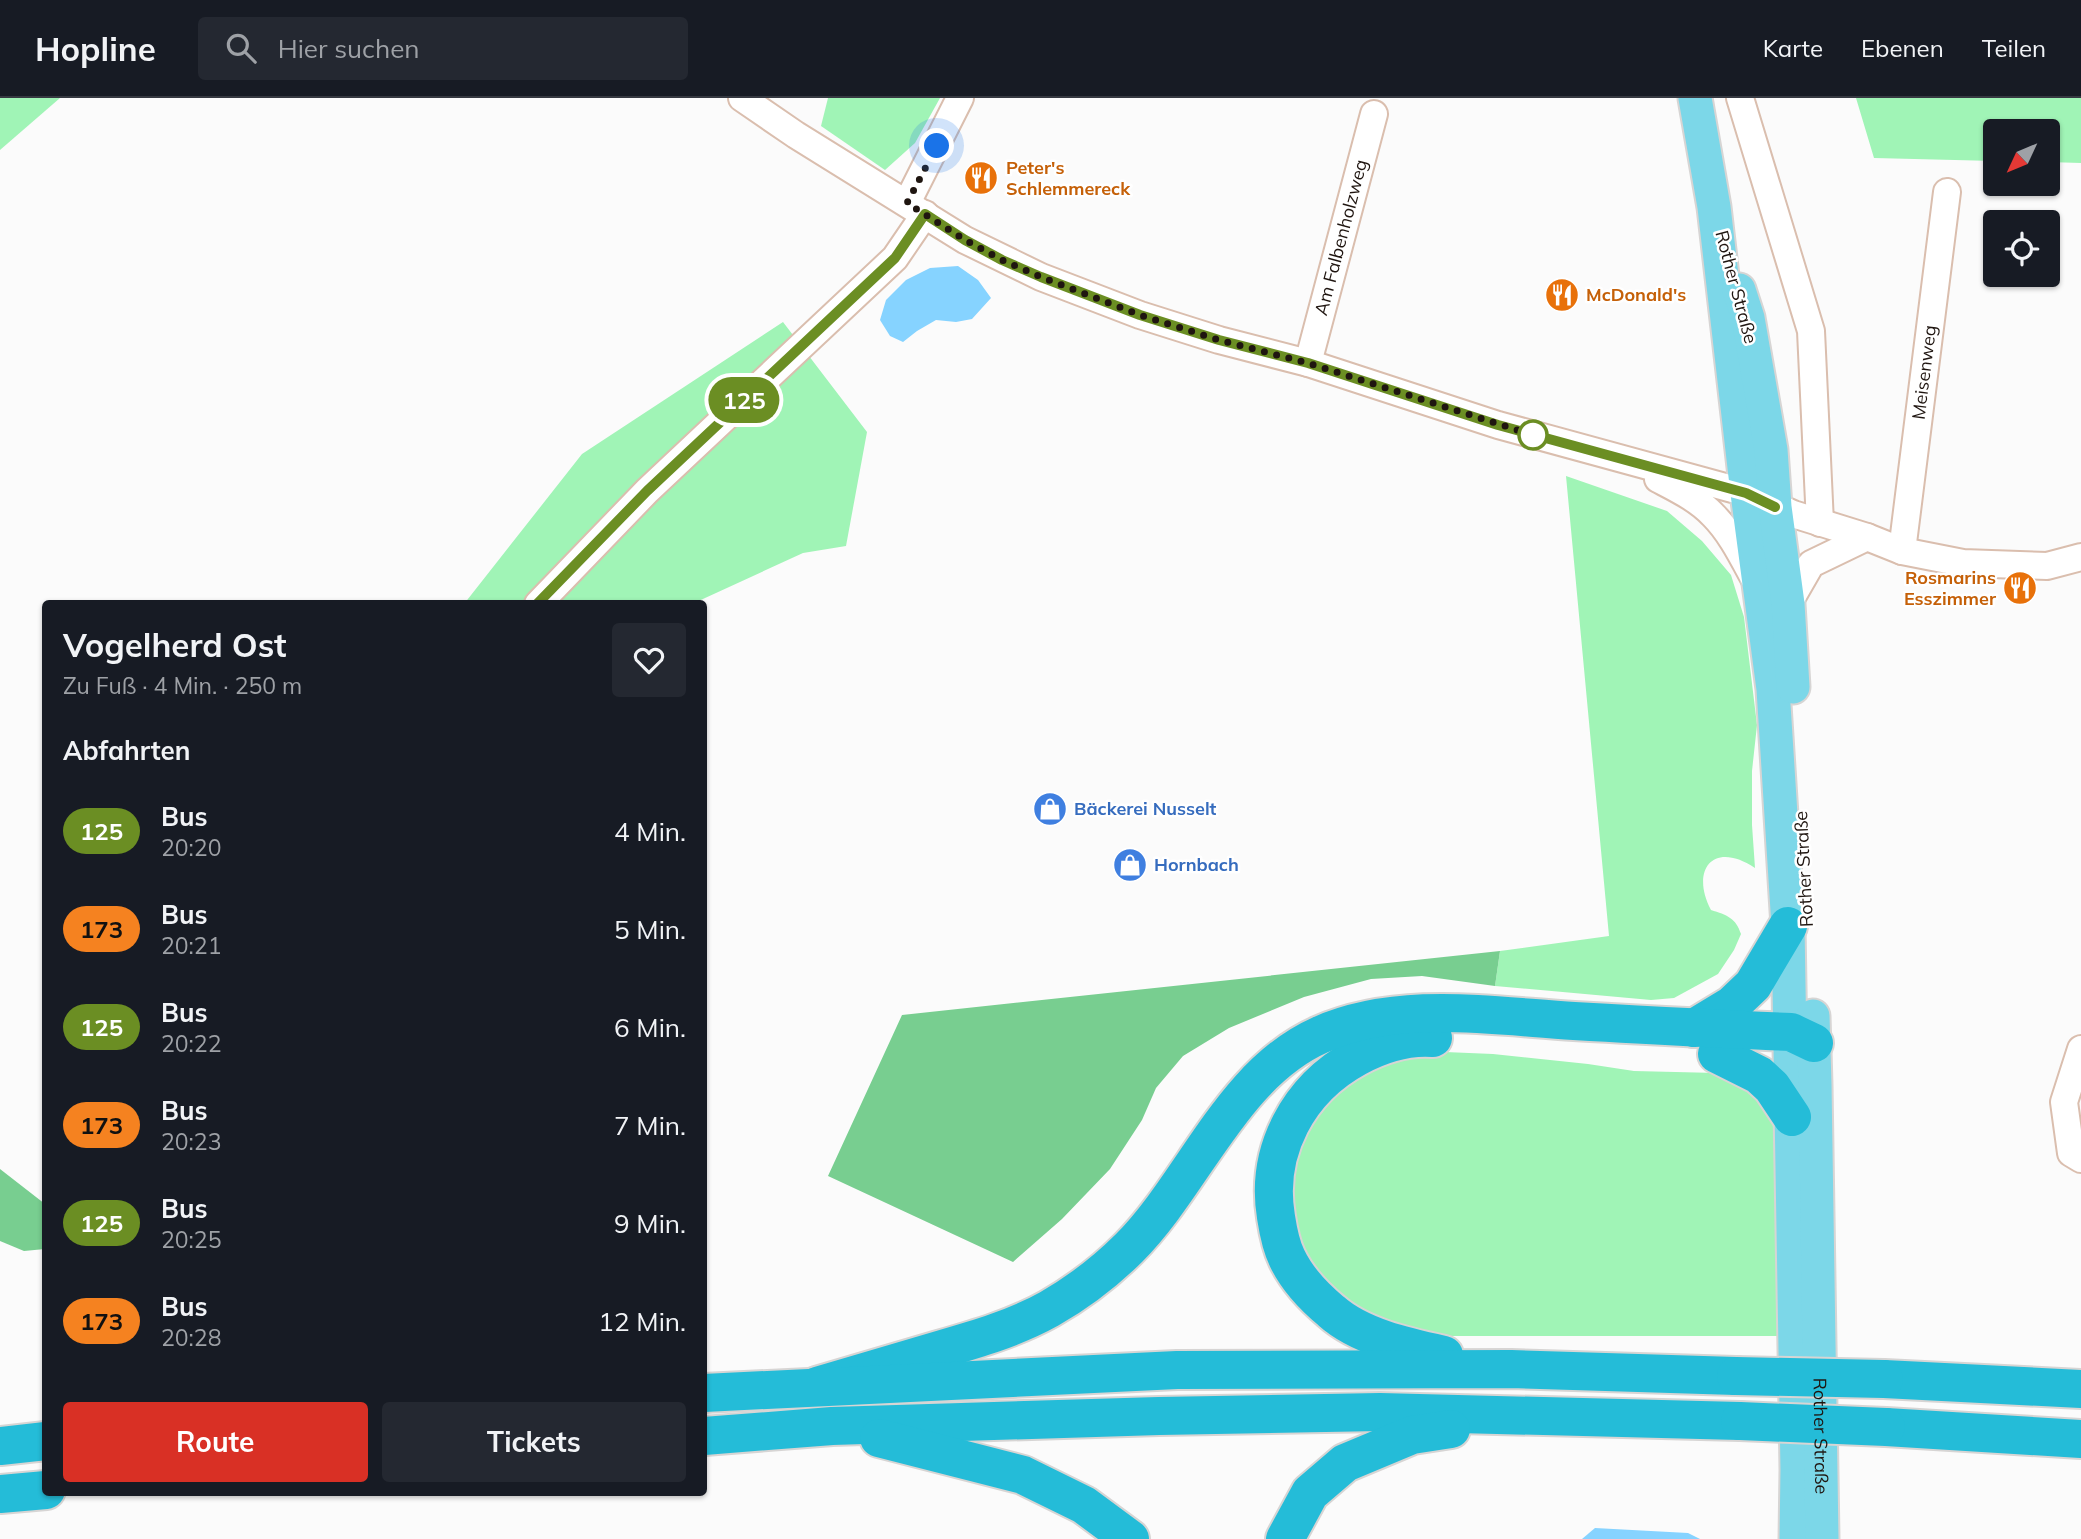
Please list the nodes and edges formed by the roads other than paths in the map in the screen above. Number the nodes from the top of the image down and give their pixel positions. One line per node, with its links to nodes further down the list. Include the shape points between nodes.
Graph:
1 (742, 98): 7 (street)
2 (960, 98): 7 (street)
3 (1695, 98): 10 (main road, Rother Straße)
4 (1740, 98): 11 (street, via 1811,331)
5 (1374, 114): 8 (street, Am Falbenholzweg)
6 (1947, 192): 13 (street, Meisenweg)
7 (916, 209): 8 (street, via 965,240 1041,277 1140,315); 16 (street, via 895,258 647,491)
8 (1308, 363): 9 (street, via 1498,425)
9 (1617, 456): 10 (street); 15 (street, via 1690,496 1713,515)
10 (1761, 500): 11 (street); 15 (main road, Rother Straße)
11 (1820, 523): 12 (street)
12 (1867, 537): 13 (street); 15 (street, via 1811,564)
13 (1902, 551): 14 (street, via 1963,563 2035,566)
14 (2081, 557)
15 (1774, 596): 17 (main road, Rother Straße, via 1773,690); 19 (main road, Rother Straße)
16 (541, 600)
17 (1788, 926): 18 (highway, via 1753,985); 19 (main road, Rother Straße)
18 (1706, 1041): 19 (highway); 21 (highway, via 1759,1075); 23 (highway, via 1397,1040 1345,1063 1302,1104 1285,1133 1272,1194 1287,1257 1305,1286 1333,1313 1365,1332 1405,1347); 24 (highway, via 1424,1013 1359,1021 1319,1035 1292,1052 1239,1101 1154,1221 1128,1249 1079,1288 1020,1323)
19 (1799, 1042): 21 (main road, Rother Straße); 38 (main road, Rother Straße)
20 (2081, 1049): 22 (street, via 2064,1102 2071,1153)
21 (1791, 1118): 37 (main road, Rother Straße)
22 (2081, 1159)
23 (1511, 1369): 24 (highway, via 1177,1370); 25 (highway, bridge)
24 (817, 1386): 26 (highway)
25 (2081, 1389)
26 (707, 1393)
27 (1529, 1417): 28 (highway, via 1380,1412); 30 (highway, bridge, via 1740,1421); 36 (highway, via 1412,1435 1345,1463 1310,1493)
28 (832, 1426): 29 (highway); 35 (highway, via 1023,1475 1084,1505)
29 (707, 1436)
30 (2081, 1438)
31 (42, 1441): 32 (highway)
32 (0, 1446)
33 (42, 1490): 34 (highway)
34 (0, 1494)
35 (1130, 1539)
36 (1285, 1539)
37 (1796, 1539)
38 (1822, 1539)

